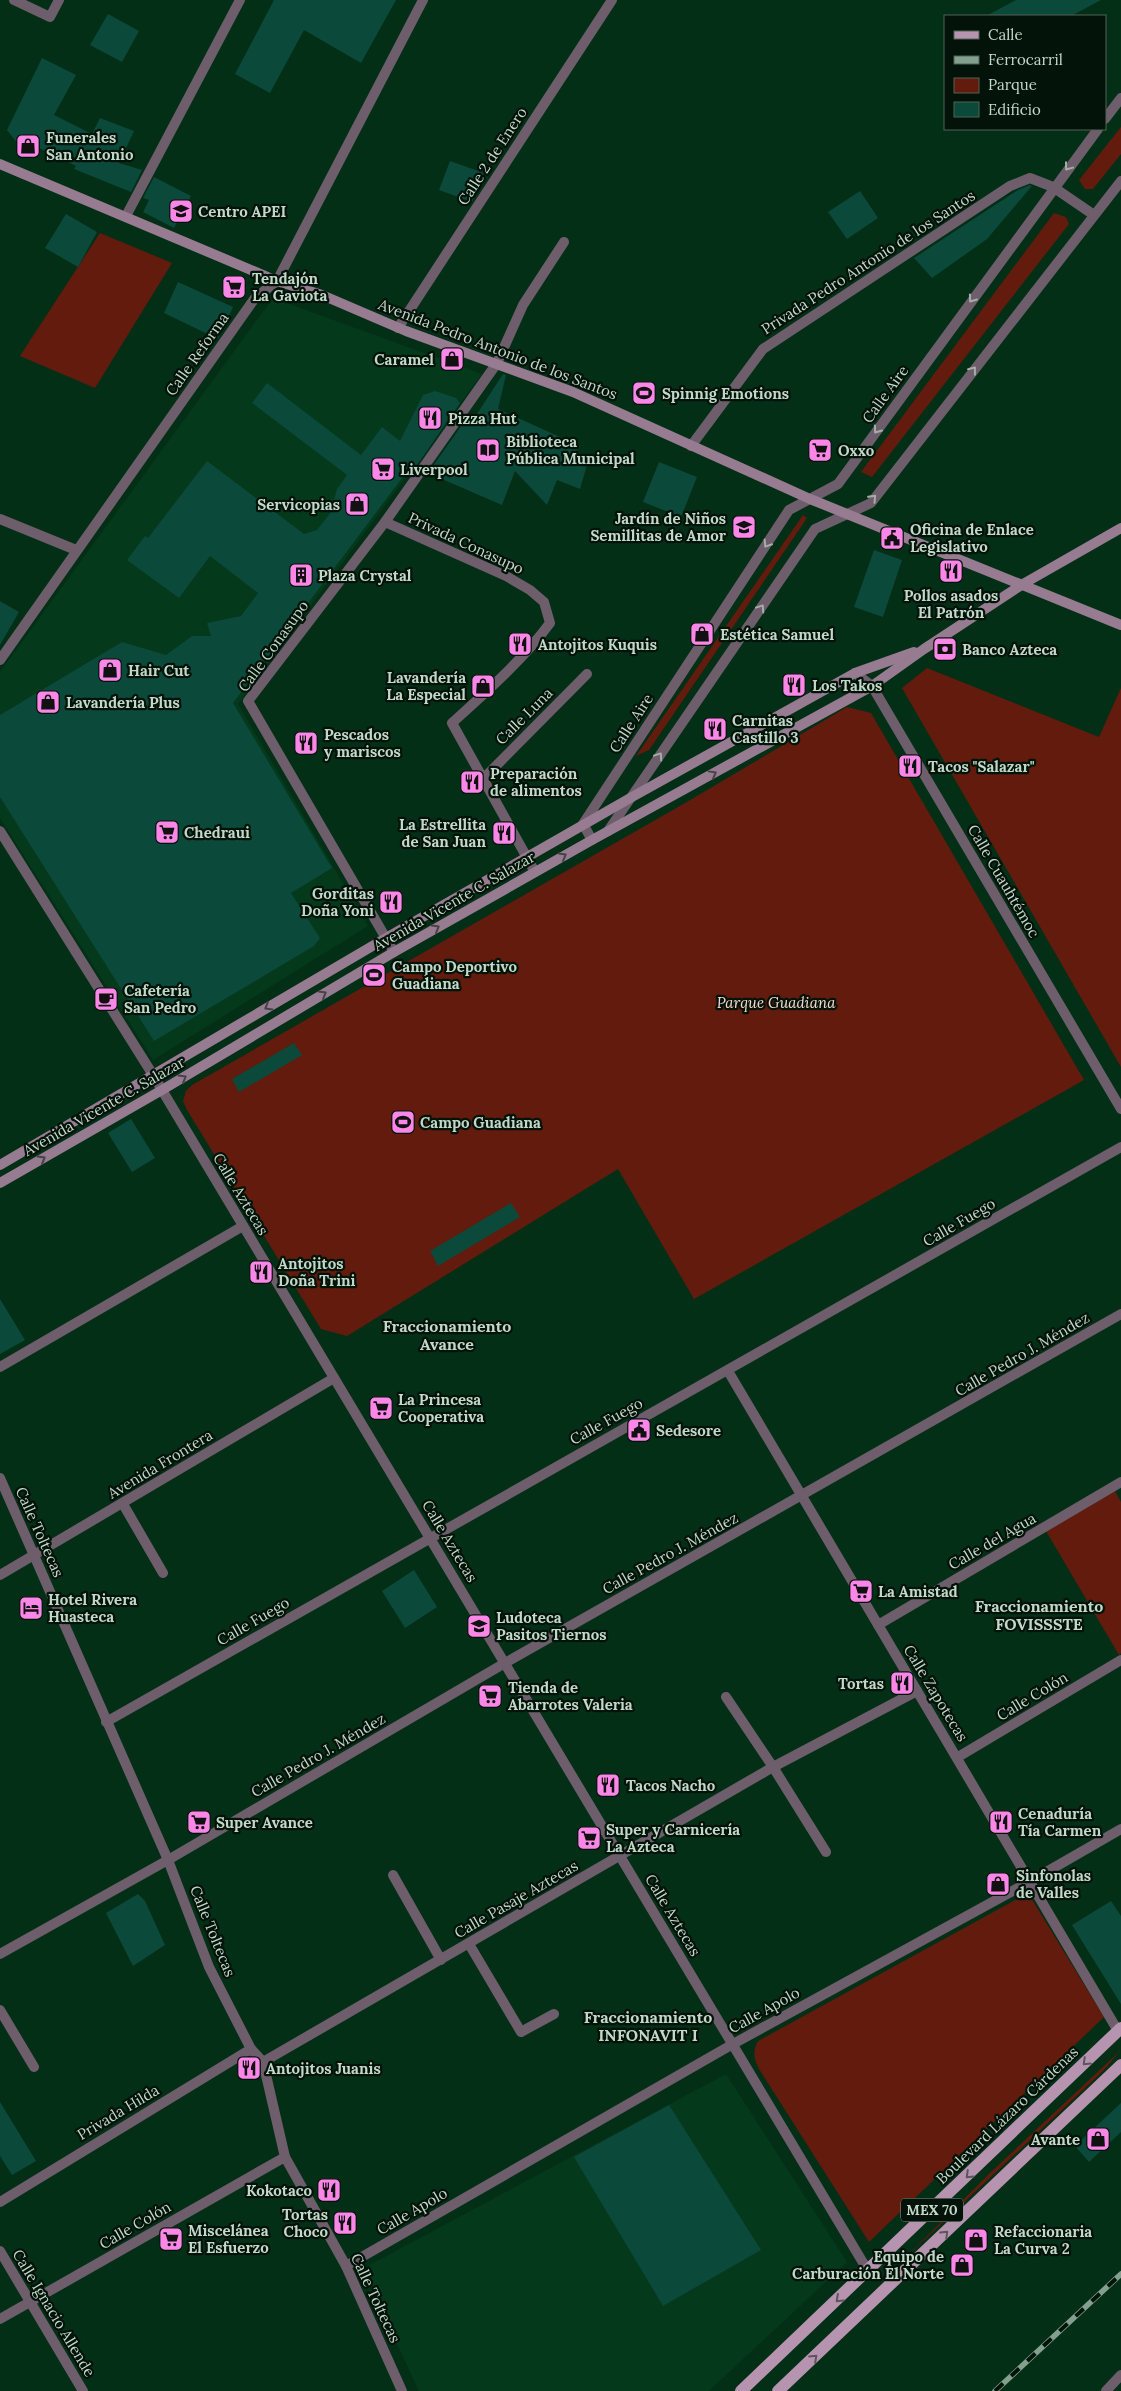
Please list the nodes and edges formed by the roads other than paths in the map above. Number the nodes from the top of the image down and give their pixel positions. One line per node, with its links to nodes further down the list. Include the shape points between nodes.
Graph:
1 (14, 0): 2 (street, via 50,17)
2 (59, 0)
3 (240, 0): 13 (street)
4 (423, 0): 15 (street, Calle Reforma)
5 (612, 0): 16 (street, Calle 2 de Enero)
6 (1121, 98): 7 (street)
7 (1106, 118)
8 (1097, 130): 11 (street, Calle Aire, one-way to 11)
9 (0, 164): 13 (main road, Avenida Pedro Antonio de los Santos)
10 (1121, 181): 12 (street)
11 (1053, 187): 12 (street, Privada Pedro Antonio de los Santos); 18 (street, Privada Pedro Antonio de los Santos, via 1030,178 1010,186 763,349); 19 (street, Calle Aire, one-way to 19, via 838,484)
12 (1094, 215): 20 (street, one-way to 12, via 871,503)
13 (126, 216): 15 (main road, Avenida Pedro Antonio de los Santos)
14 (564, 242): 17 (street, Calle Conasupo, via 523,305)
15 (277, 281): 16 (main road, Avenida Pedro Antonio de los Santos, via 322,295); 24 (street, Calle Reforma, via 255,298)
16 (398, 328): 17 (main road, Avenida Pedro Antonio de los Santos)
17 (497, 363): 18 (main road, Avenida Pedro Antonio de los Santos, via 573,392); 22 (street, Calle Conasupo)
18 (691, 446): 19 (main road, Avenida Pedro Antonio de los Santos)
19 (810, 499): 20 (main road, Avenida Pedro Antonio de los Santos); 34 (street, Calle Aire, one-way to 34, via 789,510)
20 (849, 513): 25 (main road, Avenida Pedro Antonio de los Santos); 33 (street, one-way to 20, via 815,529)
21 (0, 519): 24 (street)
22 (385, 522): 32 (street, Privada Conasupo, via 506,576 544,602 550,623 534,645 452,723); 40 (street, Calle Conasupo, via 248,701)
23 (1121, 528): 25 (main road, Avenida Vicente C. Salazar)
24 (76, 550): 28 (street, Calle Reforma)
25 (1023, 584): 26 (main road, Avenida Pedro Antonio de los Santos); 27 (main road, Avenida Vicente C. Salazar)
26 (1121, 625)
27 (924, 649): 30 (main road, Avenida Vicente C. Salazar); 31 (main road, Avenida Vicente C. Salazar)
28 (0, 660)
29 (587, 674): 32 (street, Calle Luna)
30 (855, 674): 31 (street, Calle Cuauhtémoc); 33 (main road, Avenida Vicente C. Salazar)
31 (872, 686): 36 (main road, Avenida Vicente C. Salazar, one-way to 31); 44 (street, Calle Cuauhtémoc)
32 (483, 779): 38 (street, Privada Conasupo)
33 (632, 797): 34 (main road, Avenida Vicente C. Salazar); 36 (street)
34 (582, 824): 37 (street); 38 (main road, Avenida Vicente C. Salazar)
35 (0, 831): 42 (street, Calle Aztecas)
36 (608, 831): 37 (main road, Avenida Vicente C. Salazar)
37 (592, 840): 39 (main road, Avenida Vicente C. Salazar, one-way to 37)
38 (527, 856): 39 (street, Privada Conasupo); 40 (main road, Avenida Vicente C. Salazar)
39 (535, 872): 41 (main road, Avenida Vicente C. Salazar, one-way to 39)
40 (386, 938): 41 (street); 42 (main road, Avenida Vicente C. Salazar, one-way to 42)
41 (394, 952): 43 (main road, Avenida Vicente C. Salazar, one-way to 41)
42 (153, 1076): 43 (street, Calle Aztecas); 46 (main road, Avenida Vicente C. Salazar)
43 (162, 1090): 47 (main road, Avenida Vicente C. Salazar, one-way to 43); 48 (street, Calle Aztecas)
44 (1121, 1109)
45 (1121, 1147): 51 (street, Calle Fuego)
46 (0, 1164)
47 (0, 1183)
48 (243, 1226): 50 (street); 52 (street, Calle Aztecas)
49 (1121, 1314): 55 (street, Calle Pedro J. Méndez)
50 (0, 1366)
51 (728, 1371): 55 (street, Calle Zapotecas); 57 (street, Calle Fuego)
52 (334, 1378): 56 (street, Avenida Frontera); 57 (street, Calle Aztecas)
53 (0, 1478): 58 (street, Calle Toltecas)
54 (1121, 1482): 61 (street, Calle del Agua)
55 (801, 1497): 61 (street, Calle Zapotecas); 63 (street, Calle Pedro J. Méndez)
56 (123, 1504): 58 (street, Avenida Frontera); 59 (street)
57 (429, 1537): 63 (street, Calle Aztecas); 66 (street, Calle Fuego)
58 (35, 1556): 60 (street, Avenida Frontera); 66 (street, Calle Toltecas)
59 (164, 1573)
60 (0, 1575)
61 (878, 1625): 64 (street, Calle Zapotecas)
62 (1121, 1660): 67 (street, Calle Colón)
63 (505, 1663): 71 (street, Calle Aztecas); 72 (street, Calle Pedro J. Méndez)
64 (916, 1691): 67 (street, Calle Zapotecas); 68 (street, Calle Pasaje Aztecas)
65 (726, 1697): 68 (street)
66 (106, 1722): 72 (street, Calle Toltecas)
67 (958, 1758): 74 (street, Calle Zapotecas)
68 (773, 1767): 70 (street); 71 (street, Calle Pasaje Aztecas)
69 (1121, 1829): 74 (street, Calle Apolo)
70 (826, 1852)
71 (621, 1857): 75 (street, Calle Pasaje Aztecas); 81 (street, Calle Aztecas)
72 (168, 1860): 76 (street, Calle Pedro J. Méndez); 82 (street, Calle Toltecas, via 209,1966)
73 (393, 1875): 77 (street)
74 (1029, 1882): 80 (street, Calle Zapotecas); 81 (street, Calle Apolo)
75 (469, 1944): 77 (street, Calle Pasaje Aztecas); 79 (street, via 521,2032)
76 (0, 1954)
77 (441, 1960): 83 (street, Calle Pasaje Aztecas)
78 (0, 2010): 85 (street)
79 (554, 2014)
80 (1120, 2030): 90 (main road, Boulevard Lázaro Cárdenas / MEX 70, one-way to 90)
81 (733, 2044): 89 (street, Calle Apolo); 90 (street, Calle Aztecas)
82 (252, 2048): 83 (street, Calle Toltecas); 87 (street, Privada Hilda)
83 (263, 2062): 86 (street, Calle Toltecas)
84 (1121, 2065): 97 (main road, MEX 70, one-way to 84)
85 (34, 2067)
86 (285, 2157): 89 (street, Calle Toltecas); 91 (street, Calle Colón)
87 (0, 2202)
88 (0, 2251): 91 (street, Calle Ignacio Allende)
89 (346, 2266): 95 (street, Calle Toltecas)
90 (868, 2271): 96 (main road, Boulevard Lázaro Cárdenas / MEX 70, one-way to 96)
91 (30, 2301): 92 (street, Calle Colón); 94 (street, Calle Ignacio Allende)
92 (0, 2319)
93 (1121, 2375): 98 (street)
94 (83, 2391)
95 (402, 2391)
96 (742, 2391)
97 (778, 2391)
98 (1106, 2391)

